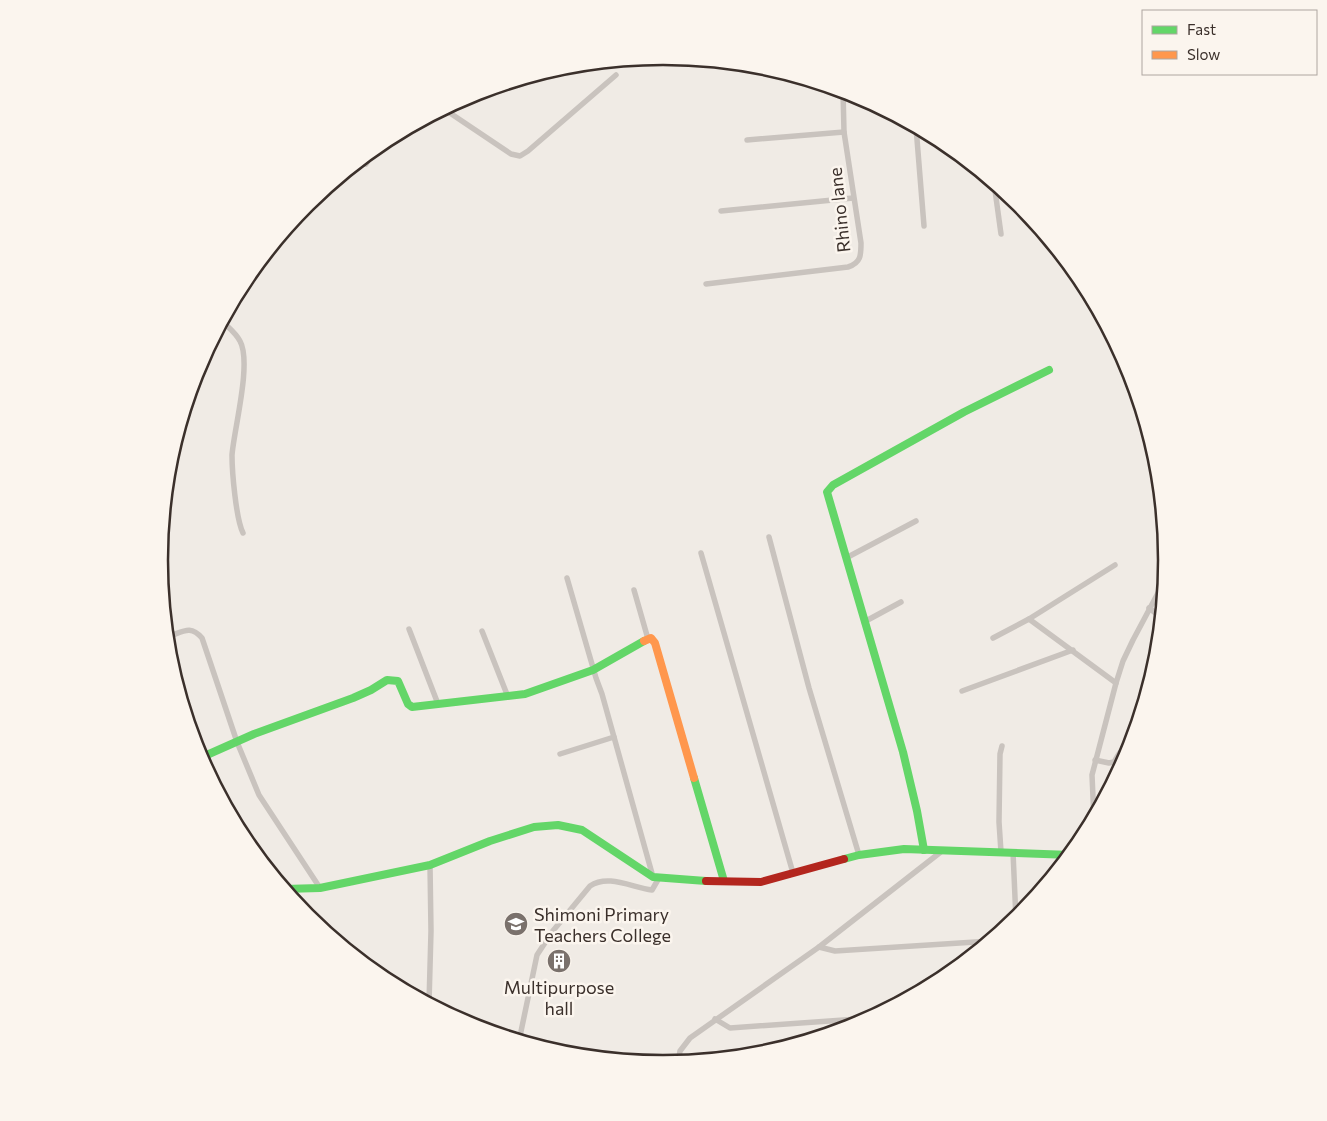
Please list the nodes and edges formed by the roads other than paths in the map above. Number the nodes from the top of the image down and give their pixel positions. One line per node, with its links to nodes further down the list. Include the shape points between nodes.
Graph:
1 (616, 76): 3 (street, via 520,156)
2 (843, 99): 4 (street, Rhino lane)
3 (450, 113)
4 (844, 132): 6 (street); 8 (street, Rhino lane)
5 (917, 135): 10 (street)
6 (746, 140)
7 (995, 193): 11 (street)
8 (853, 198): 9 (street); 12 (street, Rhino lane, via 861,243 859,260 855,265)
9 (721, 211)
10 (924, 226)
11 (1001, 234)
12 (706, 284)
13 (227, 326): 16 (street, via 242,348 241,399 232,455 238,518)
14 (1049, 370): 19 (street, via 964,412 829,488 828,497)
15 (916, 521): 19 (street)
16 (243, 534)
17 (769, 538): 52 (street)
18 (701, 553): 55 (street)
19 (846, 558): 28 (street)
20 (1116, 564): 27 (street)
21 (567, 578): 35 (street)
22 (634, 590): 33 (street)
23 (1158, 592): 25 (street)
24 (901, 602): 28 (street)
25 (1149, 608): 26 (street); 36 (street)
26 (1156, 613)
27 (1029, 619): 32 (street); 34 (street)
28 (864, 622): 48 (street, via 903,752)
29 (409, 629): 39 (street)
30 (482, 631): 38 (street)
31 (174, 635): 41 (street, via 190,629 202,638)
32 (993, 638)
33 (648, 639): 35 (street); 57 (street, via 655,643)
34 (1073, 650): 36 (street); 37 (street)
35 (593, 670): 38 (street); 40 (street)
36 (1116, 683): 46 (street)
37 (962, 691)
38 (508, 697): 39 (street)
39 (438, 704): 41 (street, via 412,707 398,681 387,680 353,698)
40 (614, 737): 44 (street); 56 (street)
41 (237, 742): 45 (street); 58 (street, via 259,795)
42 (1002, 746): 50 (street)
43 (1121, 751): 46 (street, via 1114,762)
44 (560, 754)
45 (208, 755)
46 (1095, 760): 47 (street)
47 (1093, 807)
48 (924, 850): 49 (street); 52 (street, via 904,849)
49 (942, 851): 50 (street); 62 (street)
50 (1001, 852): 51 (street)
51 (1013, 852): 53 (street); 60 (street)
52 (859, 855): 55 (street)
53 (1062, 855)
54 (430, 865): 56 (street, via 514,833 558,825 582,830); 58 (street); 63 (street)
55 (793, 873): 57 (street, via 761,882)
56 (656, 878): 57 (street); 66 (street, via 652,890 608,880 590,886 537,955)
57 (724, 881)
58 (320, 888): 59 (street)
59 (294, 890)
60 (1016, 909)
61 (979, 942): 62 (street, via 835,951)
62 (819, 947): 64 (street)
63 (429, 997)
64 (715, 1020): 65 (street, via 730,1028); 67 (street, via 684,1044)
65 (849, 1020)
66 (520, 1035)
67 (679, 1056)

